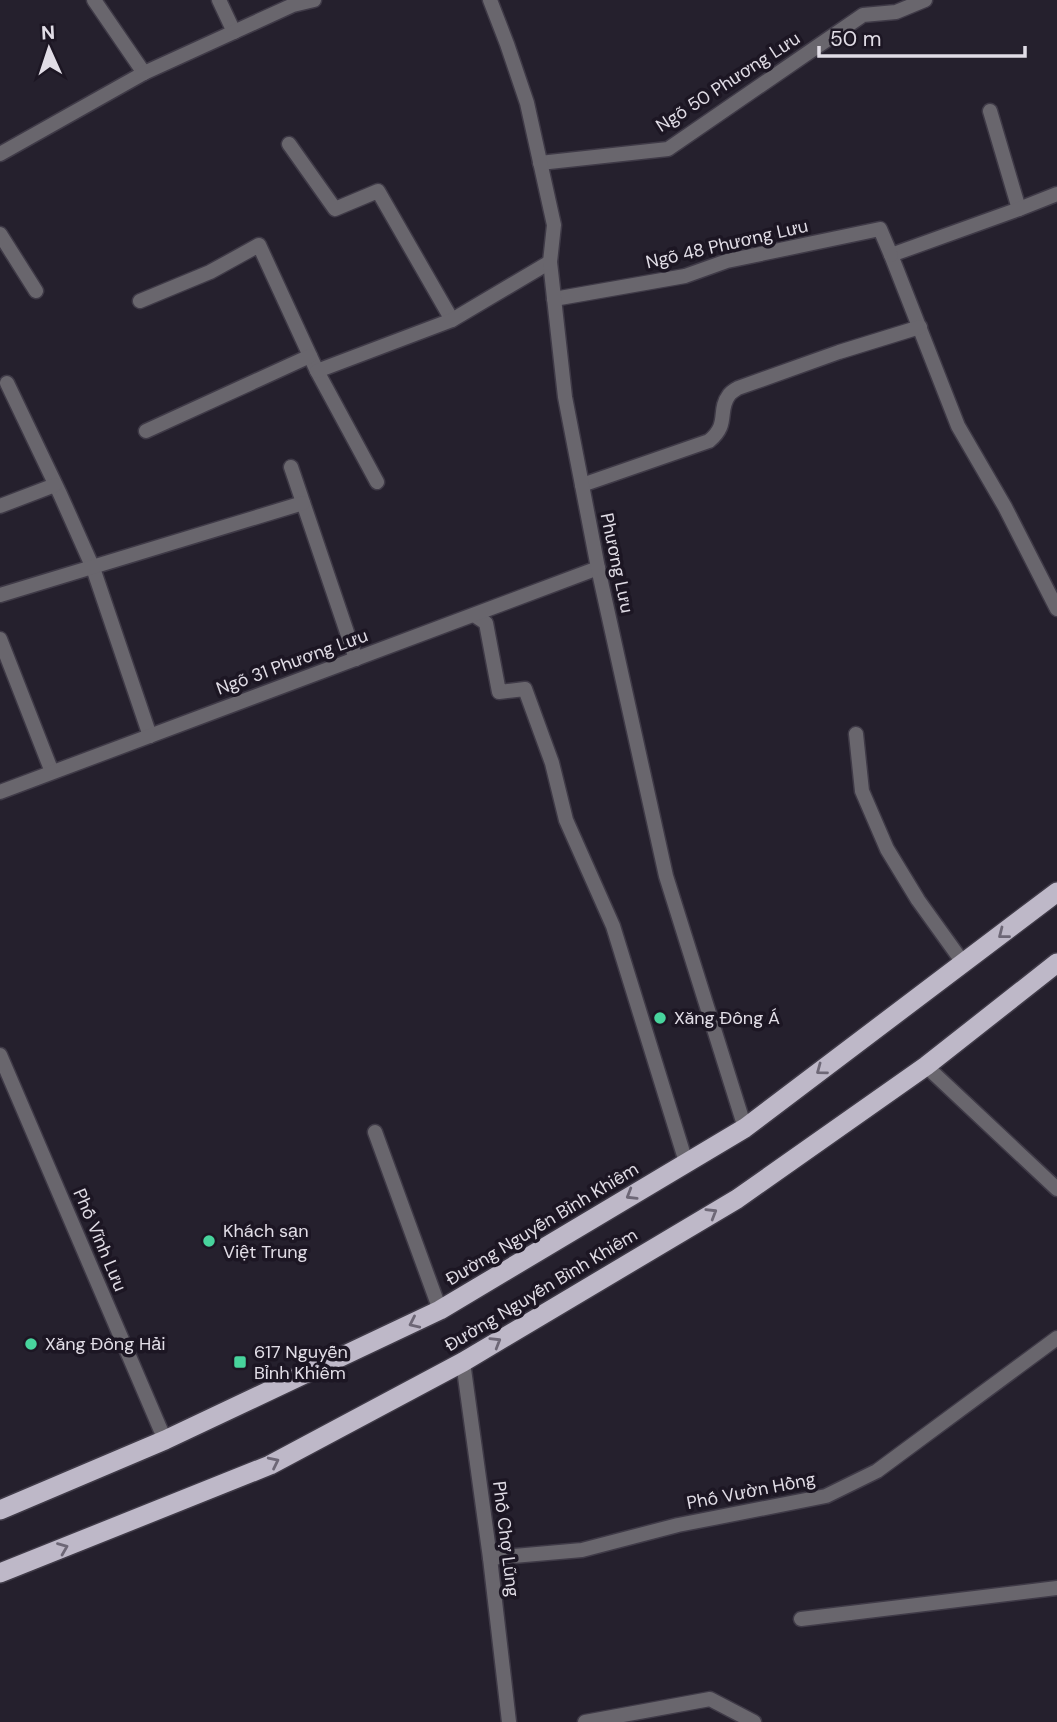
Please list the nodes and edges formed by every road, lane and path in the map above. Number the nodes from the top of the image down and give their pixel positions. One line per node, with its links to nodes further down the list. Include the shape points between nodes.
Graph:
1 (94, 0): 7 (street)
2 (219, 0): 6 (street)
3 (314, 0): 6 (street)
4 (490, 0): 11 (street, Phương Lưu, via 527,103)
5 (925, 0): 11 (street, Ngõ 50 Phương Lưu, via 896,12 863,15 668,149)
6 (234, 32): 7 (street)
7 (144, 73): 10 (street)
8 (990, 111): 13 (street)
9 (289, 144): 20 (street, via 335,209 378,191)
10 (0, 154)
11 (540, 163): 16 (street, Phương Lưu, via 554,225)
12 (1057, 194): 13 (street)
13 (1019, 209): 15 (street)
14 (0, 233): 17 (street)
15 (891, 255): 18 (street, Ngõ 48 Phương Lưu, via 880,229 727,261 685,276); 21 (street, Ngõ 48 Phương Lưu)
16 (550, 262): 18 (street, Phương Lưu); 20 (street)
17 (36, 291)
18 (554, 299): 29 (street, Phương Lưu, via 565,397)
19 (140, 301): 22 (street, via 210,272 259,244)
20 (452, 320): 23 (street)
21 (920, 327): 29 (street, via 738,388 729,396 720,429 709,441); 35 (street, Ngõ 48 Phương Lưu, via 958,426)
22 (310, 356): 23 (street); 25 (street)
23 (317, 371): 27 (street)
24 (7, 383): 28 (street)
25 (146, 432)
26 (291, 467): 30 (street)
27 (376, 482)
28 (55, 485): 31 (street); 32 (street)
29 (582, 485): 33 (street, Phương Lưu)
30 (303, 503): 32 (street); 38 (street)
31 (0, 506)
32 (93, 568): 34 (street); 40 (street)
33 (598, 568): 36 (street, Ngõ 31 Phương Lưu); 48 (street, Phương Lưu, via 666,876)
34 (0, 595)
35 (1057, 609)
36 (474, 614): 38 (street, Ngõ 31 Phương Lưu); 50 (street, via 486,624 499,692 525,689 530,700 566,820 613,926)
37 (0, 639): 41 (street)
38 (356, 659): 40 (street, Ngõ 31 Phương Lưu)
39 (856, 734): 45 (street, via 862,791 887,849)
40 (150, 736): 41 (street, Ngõ 31 Phương Lưu)
41 (52, 772): 42 (street, Ngõ 31 Phương Lưu)
42 (0, 792)
43 (1057, 892): 45 (highway, Đường Nguyễn Bỉnh Khiêm, one-way to 45)
44 (1057, 963): 47 (highway, Đường Nguyễn Bình Khiêm)
45 (964, 964): 48 (highway, Đường Nguyễn Bỉnh Khiêm, one-way to 48)
46 (0, 1055): 55 (street, Phố Vĩnh Lưu)
47 (926, 1066): 51 (street); 54 (highway, Đường Nguyễn Bình Khiêm, one-way to 47, via 737,1199)
48 (745, 1128): 50 (highway, Đường Nguyễn Bỉnh Khiêm)
49 (375, 1132): 52 (street)
50 (686, 1162): 52 (highway, Đường Nguyễn Bỉnh Khiêm, one-way to 52)
51 (1057, 1189)
52 (440, 1310): 55 (highway, Đường Nguyễn Bỉnh Khiêm, one-way to 55)
53 (1057, 1338): 57 (street, Phố Vườn Hồng, via 877,1471 826,1496 678,1525 582,1550)
54 (463, 1362): 57 (street, Phố Chợ Lũng); 58 (highway, Đường Nguyễn Bình Khiêm, one-way to 54, via 270,1465)
55 (165, 1440): 56 (highway, Đường Nguyễn Bỉnh Khiêm)
56 (0, 1510)
57 (490, 1558): 61 (street, Phố Chợ Lũng)
58 (0, 1573)
59 (1057, 1588): 60 (street)
60 (801, 1619)
61 (509, 1722)
62 (585, 1722): 63 (street, via 710,1699)
63 (754, 1722)

